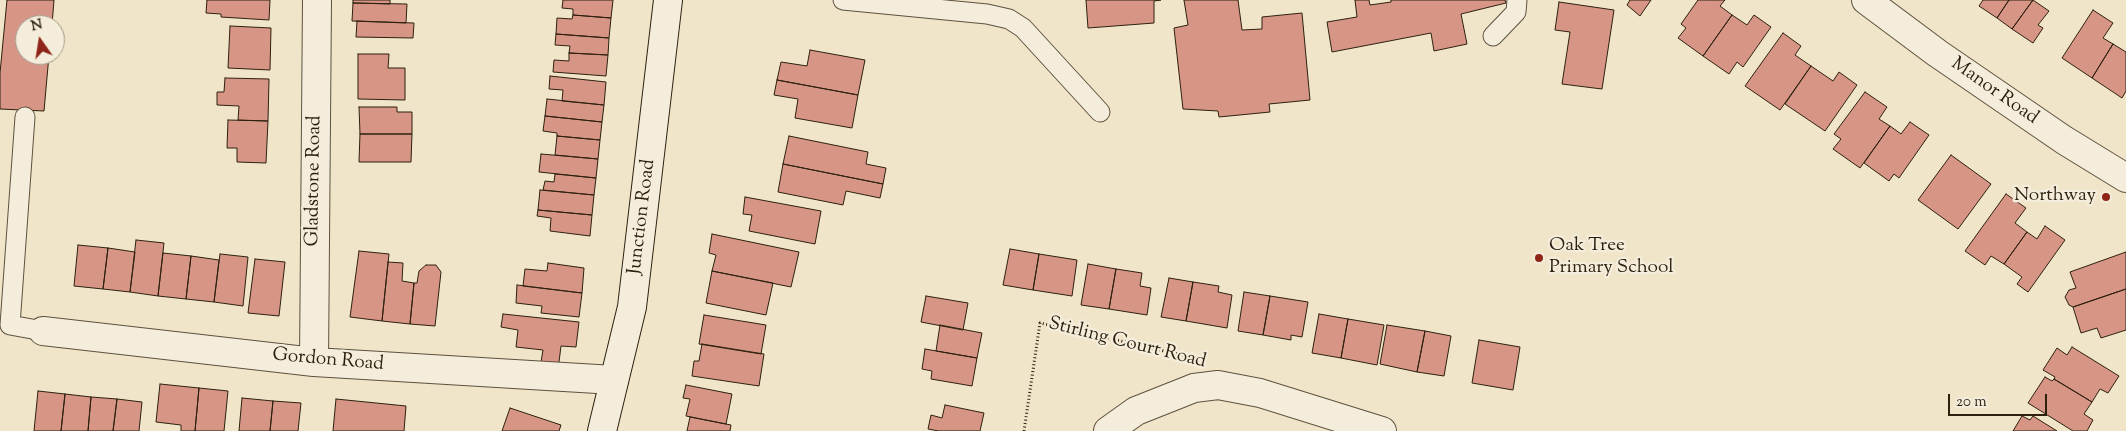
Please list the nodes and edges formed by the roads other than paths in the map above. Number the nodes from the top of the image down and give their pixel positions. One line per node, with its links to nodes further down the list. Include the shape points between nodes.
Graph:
1 (317, 0): 11 (street, Gladstone Road)
2 (668, 0): 12 (street, Junction Road, via 632,307)
3 (842, 0): 7 (lane, via 1009,19 1023,28)
4 (1517, 0): 6 (lane, via 1516,12)
5 (1866, 0): 9 (street, Manor Road, via 2064,140)
6 (1493, 36)
7 (1100, 112)
8 (25, 117): 10 (lane, via 10,326)
9 (2126, 178)
10 (43, 331): 11 (street, Gordon Road)
11 (314, 362): 12 (street, Gordon Road)
12 (614, 380): 13 (street, Junction Road)
13 (602, 431)
14 (1108, 431): 15 (street, Stirling Court Road, via 1136,411 1194,388 1218,385 1260,393)
15 (1382, 431)

